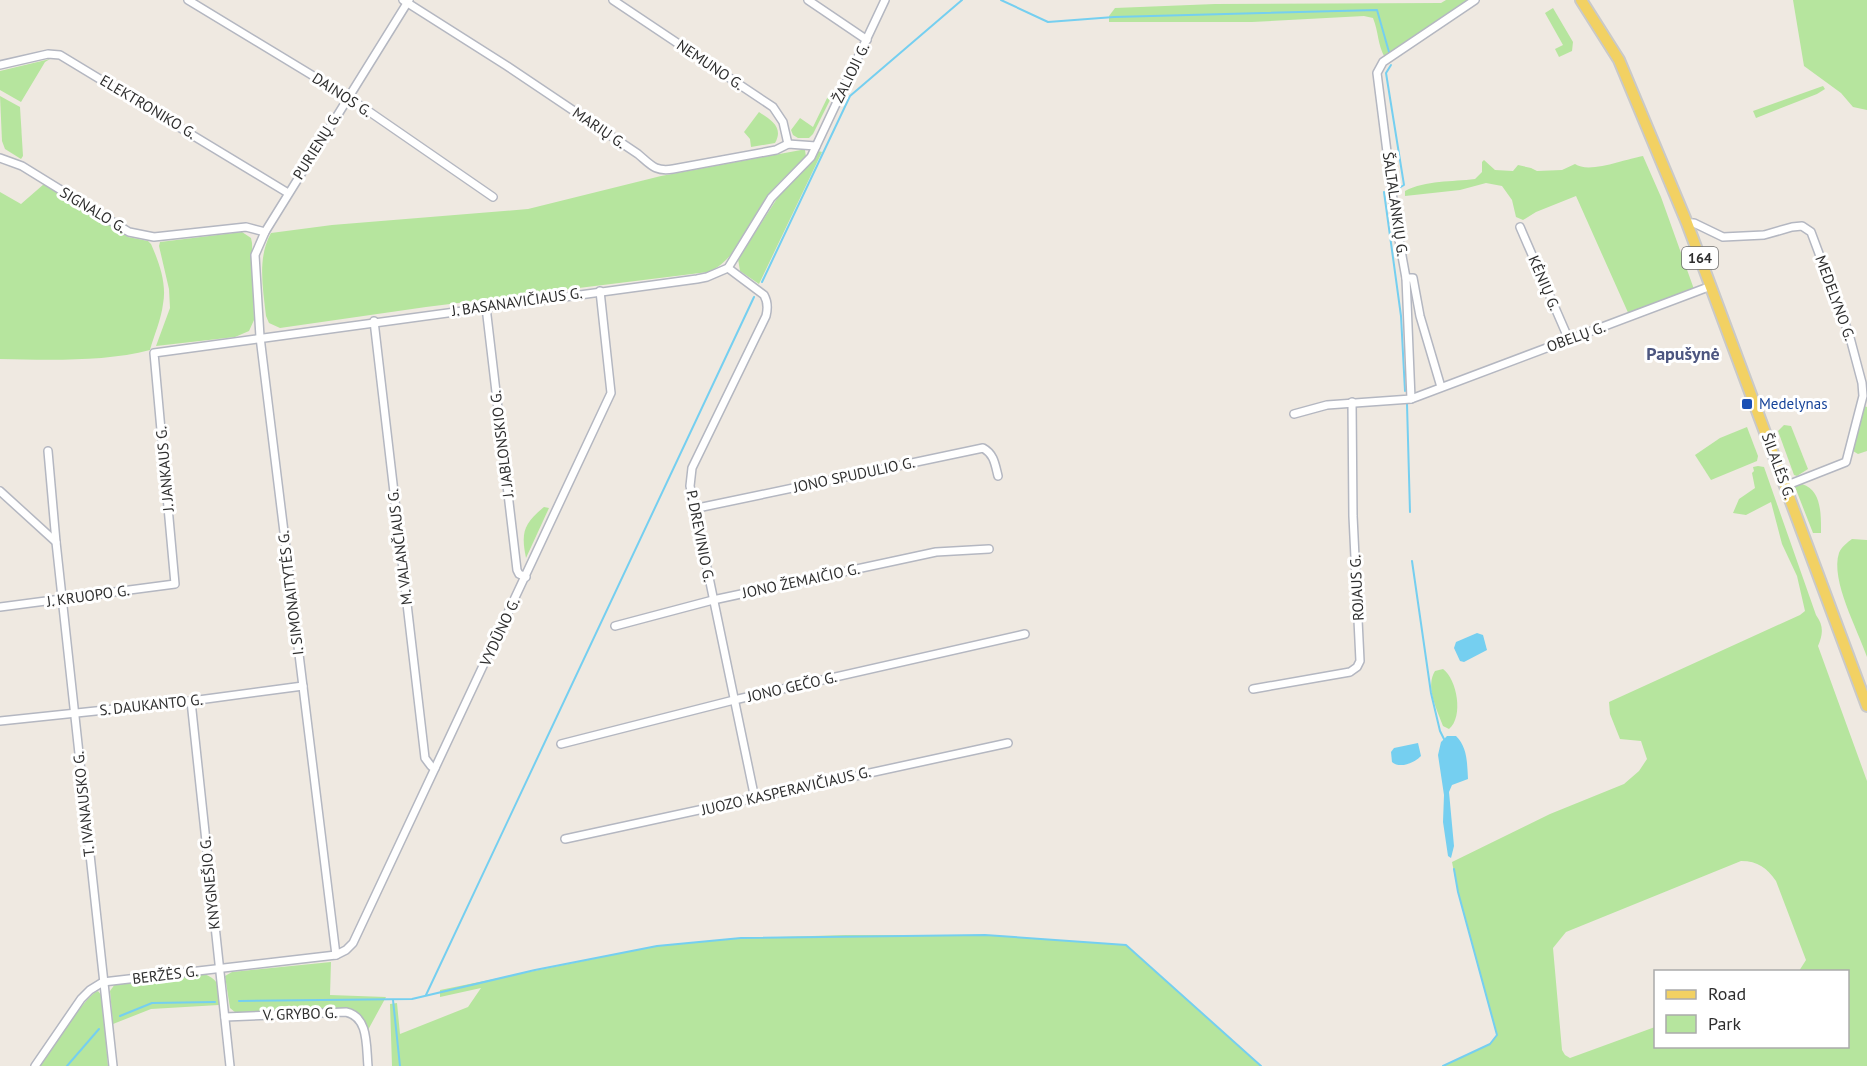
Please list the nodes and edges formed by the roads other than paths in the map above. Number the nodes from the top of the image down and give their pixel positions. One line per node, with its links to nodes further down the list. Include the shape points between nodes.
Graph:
1 (188, 0): 10 (street, DAINOS G.)
2 (613, 0): 11 (street, NEMUNO G., via 772,107 783,122)
3 (808, 0): 8 (street)
4 (885, 0): 8 (street, ŽALIOJI G.)
5 (1475, 0): 20 (street, ŠALTALANKIŲ G., via 1383,62 1377,73)
6 (1581, 0): 16 (main road, ŠILALĖS G. / 164, via 1618,60)
7 (406, 1): 10 (street, PURIENŲ G.); 11 (street, MARIŲ G., via 662,171 776,150)
8 (867, 40): 12 (street, ŽALIOJI G.)
9 (0, 65): 14 (street, ELEKTRONIKO G., via 60,55)
10 (348, 98): 14 (street, PURIENŲ G.); 15 (street, DAINOS G.)
11 (788, 144): 12 (street, MARIŲ G.)
12 (816, 146): 19 (street, via 804,165 771,198)
13 (0, 158): 18 (street, SIGNALO G., via 22,166 129,232 142,236 246,227)
14 (288, 193): 18 (street, PURIENŲ G.)
15 (494, 197)
16 (1687, 223): 21 (main road, ŠILALĖS G. / 164); 34 (street, MEDELYNO G., via 1694,222 1723,237 1764,235 1802,226 1810,232 1845,323 1863,396 1846,462)
17 (1520, 227): 26 (street, KĖNIŲ G.)
18 (265, 232): 25 (street, I. SIMONAITYTĖS G., via 255,255)
19 (728, 268): 22 (street, J. BASANAVIČIAUS G., via 707,277); 36 (street, P. DREVINIO G., via 764,295 766,316 692,468 689,477)
20 (1406, 278): 28 (street, via 1413,278); 29 (street, ŠALTALANKIŲ G.)
21 (1711, 286): 26 (street, OBELŲ G.); 34 (main road, ŠILALĖS G. / 164)
22 (600, 291): 23 (street, J. BASANAVIČIAUS G.); 39 (street, VYDŪNO G., via 611,393)
23 (486, 307): 24 (street, J. BASANAVIČIAUS G.); 39 (street, J. JABLONSKIO G., via 518,570)
24 (374, 321): 25 (street, J. BASANAVIČIAUS G.); 55 (street, M. VALANČIAUS G., via 425,759)
25 (260, 337): 27 (street, J. BASANAVIČIAUS G.); 46 (street, I. SIMONAITYTĖS G.)
26 (1569, 340): 28 (street, OBELŲ G.)
27 (154, 353): 40 (street, J. JANKAUS G.)
28 (1441, 387): 29 (street, OBELŲ G.)
29 (1412, 399): 30 (street)
30 (1352, 402): 31 (street); 47 (street, ROJAUS G., via 1360,661 1350,672)
31 (1294, 414)
32 (48, 451): 37 (street, T. IVANAUSKO G.)
33 (998, 476): 36 (street, JONO SPUDULIO G., via 993,458 983,448)
34 (1785, 486): 50 (main road, ŠILALĖS G. / 164)
35 (0, 491): 37 (street)
36 (693, 509): 42 (street, P. DREVINIO G.)
37 (56, 542): 41 (street, T. IVANAUSKO G.)
38 (989, 549): 42 (street, JONO ŽEMAIČIO G., via 936,552)
39 (526, 578): 55 (street, VYDŪNO G.)
40 (175, 584): 41 (street, J. KRUOPO G.)
41 (63, 600): 43 (street, J. KRUOPO G.); 51 (street, T. IVANAUSKO G.)
42 (713, 600): 44 (street, JONO ŽEMAIČIO G.); 48 (street, P. DREVINIO G.)
43 (0, 607)
44 (615, 626)
45 (1025, 634): 48 (street, JONO GEČO G.)
46 (303, 686): 49 (street, S. DAUKANTO G.); 58 (street, I. SIMONAITYTĖS G.)
47 (1253, 689)
48 (734, 700): 54 (street, JONO GEČO G.); 56 (street, P. DREVINIO G.)
49 (191, 701): 51 (street, S. DAUKANTO G.); 59 (street, KNYGNEŠIO G.)
50 (1867, 706)
51 (74, 714): 52 (street, S. DAUKANTO G.); 60 (street, T. IVANAUSKO G.)
52 (0, 721)
53 (1008, 743): 56 (street, JUOZO KASPERAVIČIAUS G.)
54 (561, 744)
55 (435, 768): 58 (street, VYDŪNO G., via 353,943)
56 (755, 799): 57 (street, JUOZO KASPERAVIČIAUS G.)
57 (565, 839)
58 (336, 955): 59 (street, BERŽĖS G.)
59 (219, 969): 60 (street, BERŽĖS G.); 61 (street, KNYGNEŠIO G.)
60 (103, 982): 62 (street, via 81,999); 63 (street, T. IVANAUSKO G.)
61 (225, 1017): 64 (street, KNYGNEŠIO G.); 65 (street, V. GRYBO G., via 355,1014 364,1028)
62 (35, 1066)
63 (113, 1066)
64 (230, 1066)
65 (368, 1066)

